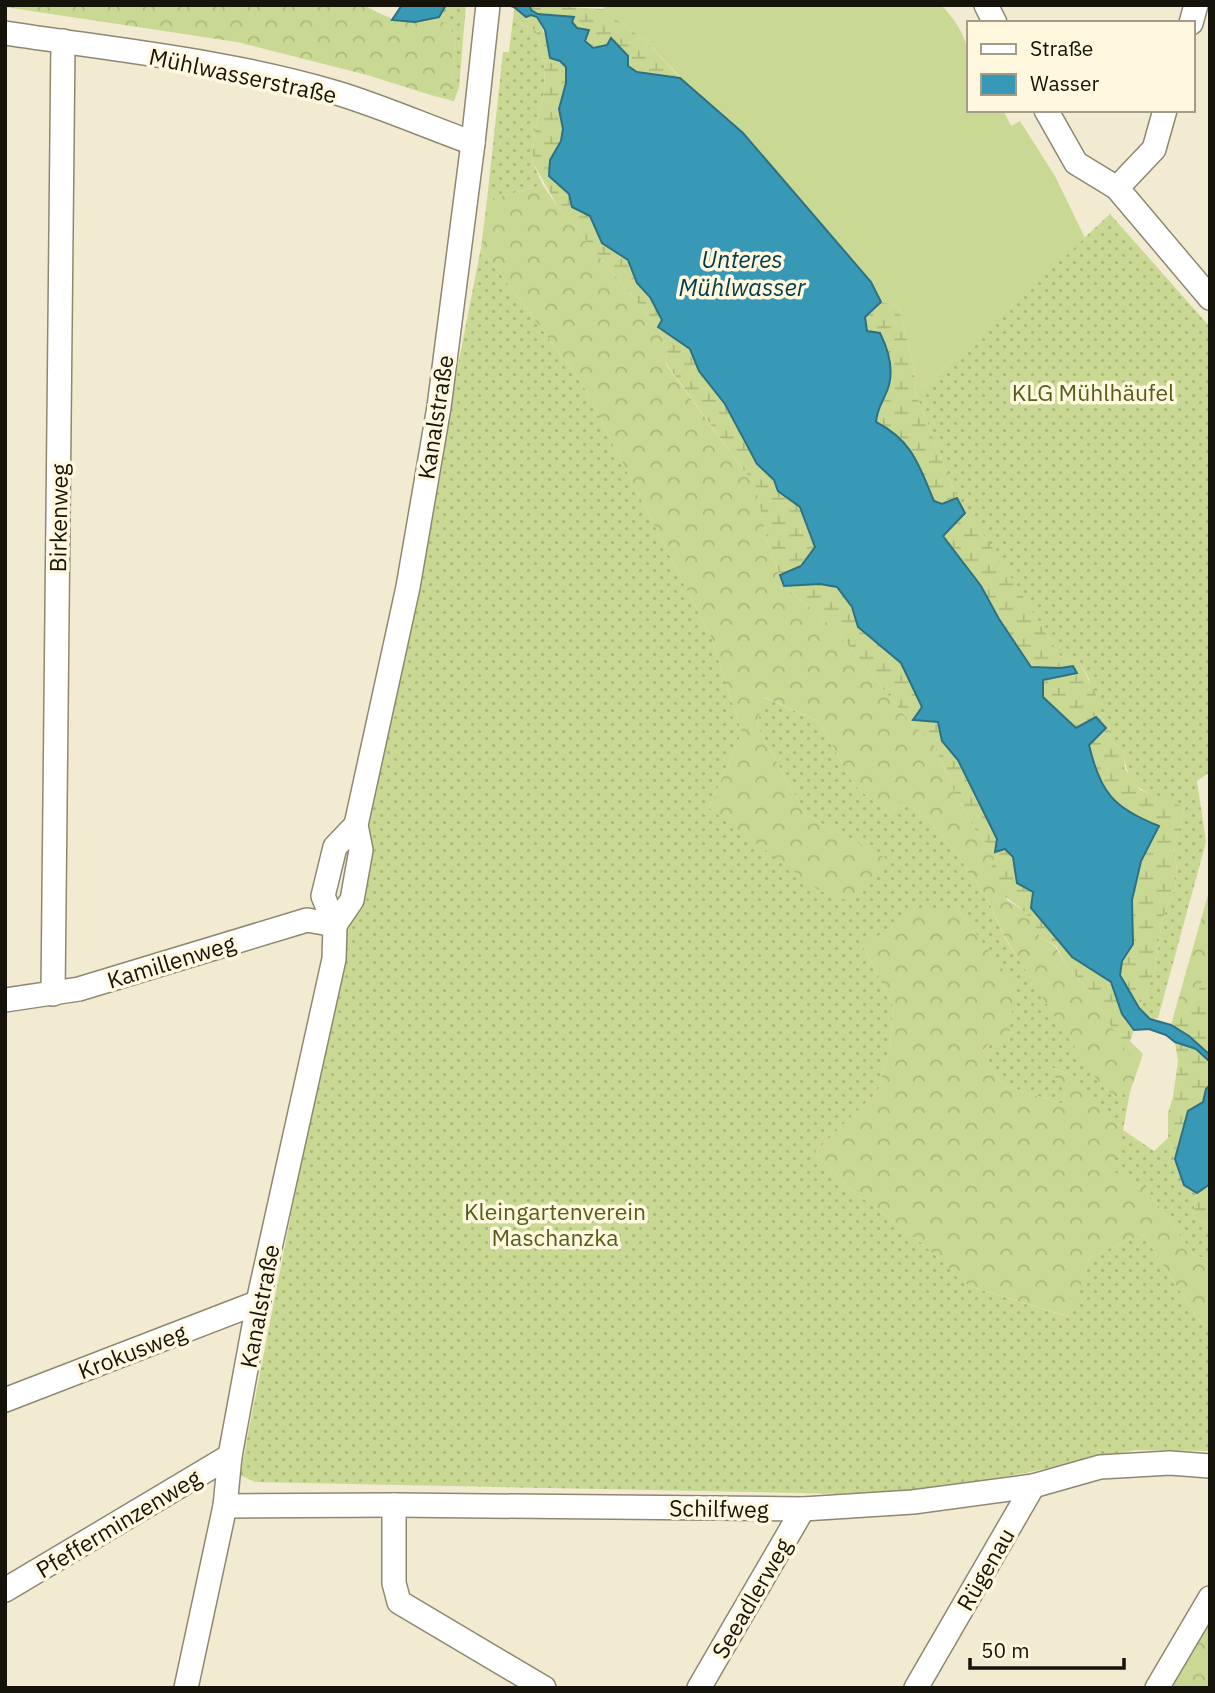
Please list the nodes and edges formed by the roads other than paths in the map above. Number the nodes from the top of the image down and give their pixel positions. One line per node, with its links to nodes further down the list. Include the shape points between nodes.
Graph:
1 (986, 5): 3 (street)
2 (487, 11): 8 (street, Kanalstraße)
3 (994, 21)
4 (5, 33): 5 (street, Mühlwasserstraße)
5 (63, 41): 8 (street, Mühlwasserstraße, via 220,65 338,93); 12 (street, Birkenweg)
6 (1047, 112): 9 (street, via 1076,163)
7 (1164, 112): 9 (street, via 1154,149)
8 (473, 143): 11 (street, Kanalstraße, via 439,407 408,587 356,825 361,850 352,900)
9 (1117, 188): 10 (street)
10 (1210, 298)
11 (335, 925): 12 (street, Kamillenweg, via 307,920); 14 (street, Kanalstraße, via 334,959)
12 (53, 994): 13 (street, Kamillenweg)
13 (5, 1000)
14 (259, 1301): 15 (street, Krokusweg); 16 (street, Kanalstraße)
15 (5, 1400)
16 (230, 1456): 20 (street, Kanalstraße); 22 (street, Pfefferminzenweg)
17 (1210, 1466): 18 (street, Schilfweg, via 1170,1463 1100,1468)
18 (1033, 1486): 21 (street, Schilfweg, via 913,1502); 27 (street, Rügenau)
19 (394, 1505): 20 (street, Schilfweg); 21 (street, Schilfweg); 25 (street, via 394,1583 399,1602)
20 (225, 1506): 24 (street, Kanalstraße)
21 (803, 1509): 26 (street, Seeadlerweg)
22 (5, 1590)
23 (1210, 1598): 28 (street)
24 (186, 1688)
25 (544, 1688)
26 (698, 1688)
27 (916, 1688)
28 (1157, 1688)

